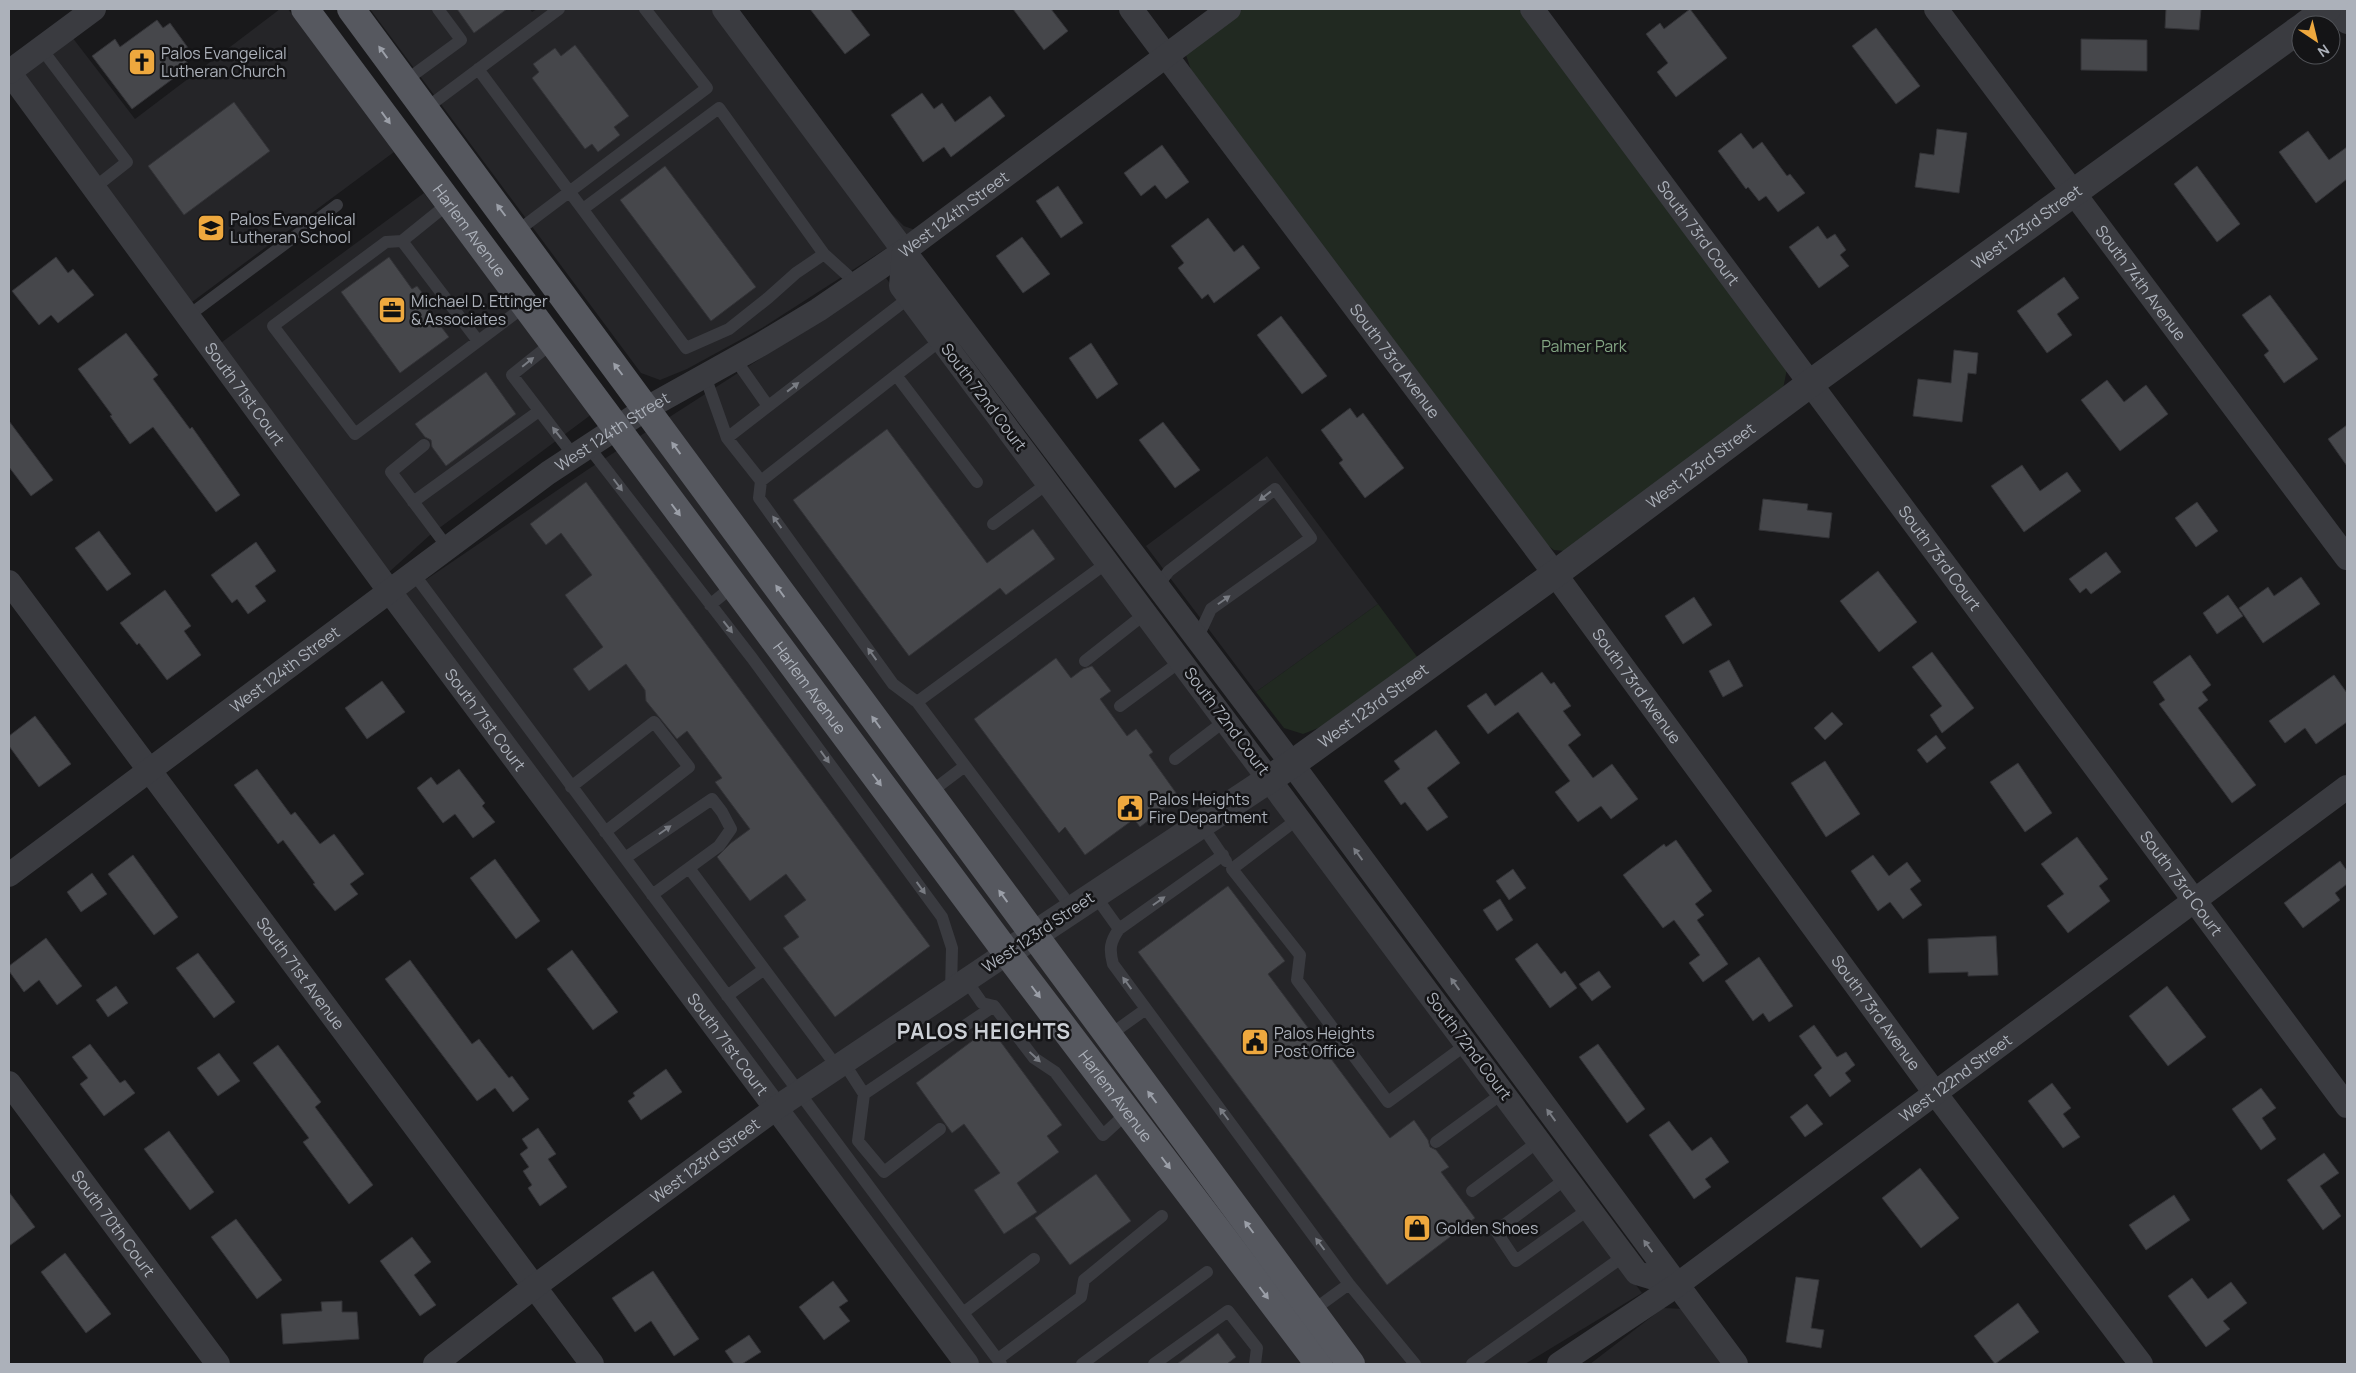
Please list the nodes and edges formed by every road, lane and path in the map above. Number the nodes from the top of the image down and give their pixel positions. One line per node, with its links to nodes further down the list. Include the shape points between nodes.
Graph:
1 (305, 9): 26 (main road, Harlem Avenue, one-way to 26)
2 (351, 9): 19 (main road, Harlem Avenue, one-way to 2)
3 (438, 9): 19 (lane, via 461,40)
4 (559, 9): 17 (lane)
5 (645, 9): 21 (lane, via 707,88)
6 (724, 9): 31 (street, South 72nd Court)
7 (1131, 9): 16 (street, South 73rd Avenue)
8 (1229, 9): 16 (street, West 124th Street)
9 (1532, 9): 43 (street, South 73rd Court)
10 (1936, 9): 25 (street, South 74th Avenue)
11 (2338, 9): 13 (street)
12 (87, 11): 15 (street)
13 (2347, 22)
14 (2291, 35): 25 (street, West 123rd Street)
15 (41, 48): 18 (street); 23 (lane, via 127,162)
16 (1166, 56): 31 (street, West 124th Street); 60 (street, South 73rd Avenue)
17 (478, 69): 20 (lane); 24 (lane)
18 (9, 72): 23 (street, South 71st Court)
19 (405, 81): 20 (main road, Harlem Avenue)
20 (426, 109): 29 (main road, Harlem Avenue, one-way to 20)
21 (660, 123): 22 (lane); 24 (lane)
22 (670, 144): 28 (lane); 32 (lane, via 719,108)
23 (94, 188): 36 (street, South 71st Court)
24 (570, 191): 28 (lane); 29 (lane)
25 (2074, 195): 43 (street, West 123rd Street); 57 (street, South 74th Avenue)
26 (449, 203): 30 (lane); 35 (main road, Harlem Avenue)
27 (336, 205): 36 (lane)
28 (583, 209): 32 (lane, via 686,348 729,329)
29 (516, 232): 45 (main road, Harlem Avenue, one-way to 29)
30 (402, 241): 38 (lane); 38 (lane, via 386,242 273,326 355,434)
31 (904, 251): 33 (street, West 124th Street); 34 (street, South 72nd Court, via 901,286); 64 (street, South 72nd Court)
32 (824, 254): 33 (lane)
33 (856, 283): 40 (street, West 124th Street, via 818,310)
34 (910, 297): 37 (street, South 72nd Court); 44 (lane, one-way to 34)
35 (525, 306): 38 (lane); 39 (main road, Harlem Avenue)
36 (188, 316): 63 (street, South 71st Court)
37 (941, 340): 41 (lane); 53 (street, South 72nd Court)
38 (478, 341)
39 (552, 343): 46 (lane, one-way to 39, via 512,376); 47 (main road, Harlem Avenue)
40 (735, 359): 42 (street, West 124th Street); 44 (lane)
41 (896, 375): 51 (lane); 52 (lane)
42 (705, 376): 45 (street, West 124th Street); 48 (lane)
43 (1811, 383): 60 (street, West 123rd Street); 89 (street, South 73rd Court)
44 (768, 406): 48 (lane)
45 (647, 408): 47 (street, West 124th Street); 79 (main road, Harlem Avenue, one-way to 45)
46 (539, 410): 50 (lane, one-way to 46); 54 (lane)
47 (615, 429): 50 (street, West 124th Street); 62 (main road, Harlem Avenue, one-way to 62)
48 (727, 438): 51 (lane)
49 (424, 445): 54 (lane, via 391,472)
50 (581, 451): 56 (street, West 124th Street); 65 (lane, one-way to 65)
51 (761, 481): 70 (lane, one-way to 51, via 893,684 759,498)
52 (977, 482)
53 (1048, 482): 55 (lane); 58 (street, South 72nd Court)
54 (413, 502): 56 (lane)
55 (993, 524)
56 (448, 548): 59 (street, West 124th Street)
57 (2347, 558)
58 (1108, 562): 66 (street, South 72nd Court); 70 (lane)
59 (414, 574): 63 (street, West 124th Street); 77 (lane, South 71st Court)
60 (1555, 574): 75 (street, West 123rd Street); 105 (street, South 73rd Avenue)
61 (9, 582): 76 (street, South 71st Avenue)
62 (733, 586): 65 (lane); 93 (main road, Harlem Avenue, one-way to 93)
63 (390, 592): 76 (street, West 124th Street); 108 (street, South 71st Court)
64 (1162, 592): 66 (street); 67 (street, South 72nd Court); 67 (lane, one-way to 64, via 1211,609 1311,538 1275,489 1169,571)
65 (710, 606): 95 (lane, one-way to 95, via 752,658 942,917 952,948)
66 (1146, 613): 68 (lane); 69 (street, South 72nd Court)
67 (1197, 639): 75 (street, South 72nd Court)
68 (1084, 661)
69 (1182, 661): 71 (lane); 72 (street, South 72nd Court)
70 (917, 702): 74 (lane)
71 (1120, 706)
72 (1226, 720): 73 (lane); 75 (street, South 72nd Court)
73 (1175, 759)
74 (965, 766): 79 (lane); 90 (lane)
75 (1281, 771): 80 (street, South 72nd Court); 81 (street, West 123rd Street); 123 (street, South 72nd Court, one-way to 75)
76 (149, 772): 87 (street, West 124th Street); 124 (street, South 71st Avenue)
77 (571, 786): 82 (lane, South 71st Court); 82 (lane, via 654,722 689,767)
78 (2347, 786): 89 (street, West 122nd Street)
79 (928, 794): 92 (main road, Harlem Avenue, one-way to 79)
80 (1300, 818): 86 (lane); 100 (street, South 72nd Court)
81 (1201, 824): 83 (lane); 90 (street, West 123rd Street)
82 (605, 832): 84 (lane, South 71st Court)
83 (1222, 856): 86 (lane); 91 (lane, one-way to 83)
84 (625, 858): 85 (lane, one-way to 85, via 712,799 730,829 719,846); 88 (lane, South 71st Court)
85 (689, 868): 88 (lane); 94 (lane)
86 (1232, 869): 100 (lane, via 1300,955 1297,980 1388,1102)
87 (9, 875)
88 (652, 895): 96 (lane, South 71st Court)
89 (2195, 900): 105 (street, West 122nd Street); 107 (street, South 73rd Court)
90 (1083, 901): 91 (lane); 92 (street, West 123rd Street)
91 (1119, 929): 98 (lane, one-way to 91, via 1113,964 1110,941)
92 (1031, 935): 93 (street, West 123rd Street); 99 (main road, Harlem Avenue)
93 (1006, 953): 95 (street, West 123rd Street); 109 (main road, Harlem Avenue, one-way to 109)
94 (763, 970): 96 (lane); 101 (lane)
95 (958, 985): 97 (lane, via 982,1003); 101 (street, West 123rd Street)
96 (727, 996): 103 (lane, South 71st Court)
97 (994, 1006): 106 (lane); 109 (lane, one-way to 109, via 1034,1058 1055,1072 1103,1135)
98 (1146, 1009): 99 (lane); 122 (lane, one-way to 98)
99 (1107, 1037): 125 (main road, Harlem Avenue, one-way to 99)
100 (1467, 1044): 104 (street, South 72nd Court)
101 (840, 1065): 103 (street, West 123rd Street); 106 (lane)
102 (9, 1083): 128 (street, South 70th Court)
103 (798, 1093): 108 (street, West 123rd Street); 114 (lane, South 71st Court)
104 (1503, 1093): 111 (street, South 72nd Court); 112 (lane)
105 (1935, 1093): 123 (street, West 122nd Street); 141 (street, South 73rd Avenue)
106 (864, 1094): 113 (lane, via 858,1141)
107 (2347, 1106)
108 (776, 1108): 124 (street, West 123rd Street); 131 (street, South 71st Court)
109 (1128, 1112): 135 (main road, Harlem Avenue, one-way to 135)
110 (940, 1129): 113 (lane, via 884,1172)
111 (1539, 1141): 115 (street, South 72nd Court); 116 (lane)
112 (1436, 1142)
113 (865, 1150): 114 (lane)
114 (850, 1161): 126 (lane, South 71st Court)
115 (1566, 1178): 117 (street, South 72nd Court); 117 (lane, via 1496,1231 1516,1261)
116 (1472, 1191)
117 (1589, 1209): 119 (street, South 72nd Court)
118 (1162, 1216): 127 (lane, via 1084,1280 1081,1297)
119 (1624, 1256): 123 (street, South 72nd Court, via 1637,1273); 138 (lane)
120 (1034, 1259): 126 (lane)
121 (1207, 1272): 132 (lane)
122 (1350, 1284): 125 (lane); 137 (lane)
123 (1677, 1285): 139 (street, West 122nd Street); 140 (street, South 72nd Court)
124 (534, 1287): 129 (street, West 123rd Street); 130 (street, South 71st Avenue)
125 (1312, 1311): 136 (main road, Harlem Avenue)
126 (963, 1313): 127 (lane, South 71st Court)
127 (999, 1362)
128 (218, 1364)
129 (435, 1364)
130 (592, 1364)
131 (967, 1364)
132 (1082, 1364)
133 (1154, 1364): 134 (lane, via 1228,1311 1257,1348)
134 (1255, 1364)
135 (1319, 1364)
136 (1351, 1364)
137 (1415, 1364)
138 (1472, 1364)
139 (1559, 1364)
140 (1736, 1364)
141 (2142, 1364)

